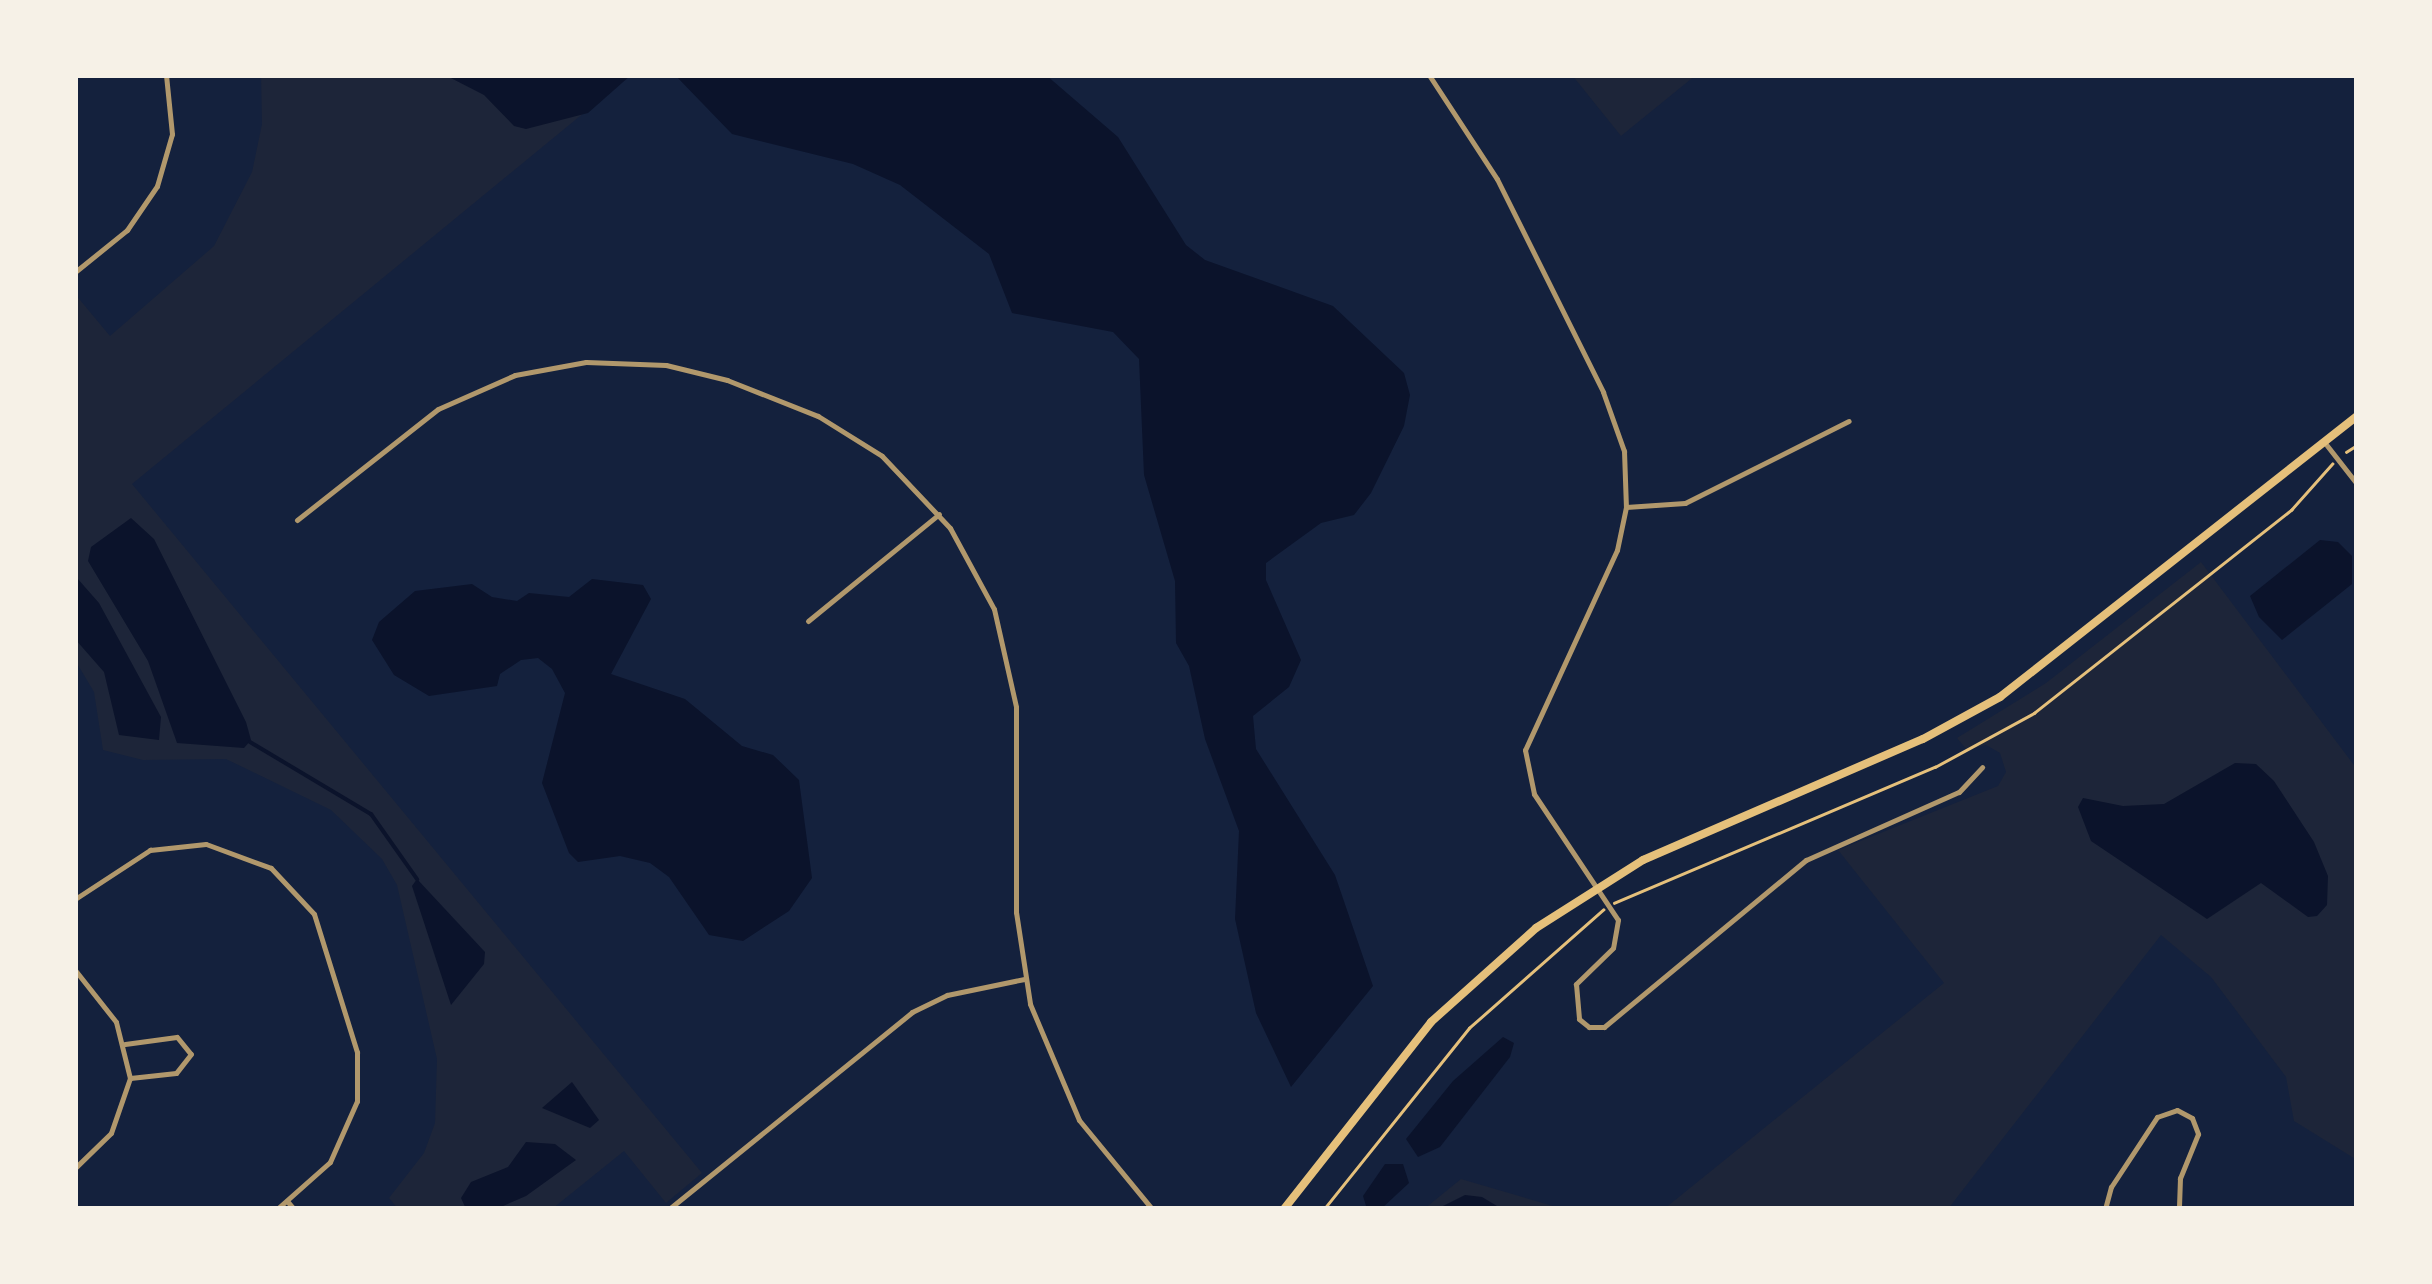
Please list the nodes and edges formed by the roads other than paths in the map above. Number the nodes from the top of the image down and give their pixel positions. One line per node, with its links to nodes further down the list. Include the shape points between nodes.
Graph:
1 (166, 75): 3 (street, via 172,134 157,186 127,230)
2 (1429, 75): 8 (street, via 1497,178 1603,392 1624,451)
3 (75, 272)
4 (2357, 416): 6 (main road)
5 (1849, 421): 8 (street, via 1685,503)
6 (2324, 442): 7 (street); 13 (main road, via 2071,647 1991,702)
7 (2357, 484)
8 (1626, 507): 13 (street, via 1610,566 1525,750 1540,804)
9 (939, 514): 10 (street, via 882,456 807,412 688,369 586,362 515,376 438,409); 11 (street); 16 (street, via 976,568 1009,658)
10 (297, 520)
11 (808, 621)
12 (1982, 767): 13 (street, via 1959,792 1812,856 1607,1024 1584,1024 1574,1006 1576,984 1618,936 1615,909)
13 (1600, 884): 25 (main road, via 1518,942 1451,1002)
14 (75, 900): 20 (street, via 130,859 186,844 258,860 305,902 325,936 358,1052 358,1084 338,1148)
15 (75, 970): 17 (street)
16 (1024, 979): 23 (street, via 947,995 912,1012); 24 (street, via 1044,1050 1079,1120)
17 (126, 1044): 18 (street); 18 (street, via 177,1038 191,1054 176,1073)
18 (130, 1078): 19 (street, via 110,1134)
19 (75, 1168)
20 (287, 1201): 21 (street); 22 (street)
21 (278, 1209)
22 (294, 1209)
23 (669, 1209)
24 (1152, 1209)
25 (1284, 1209)
26 (2104, 1209): 27 (street, via 2157,1117 2178,1110 2192,1118 2198,1134 2180,1178)
27 (2179, 1209)

